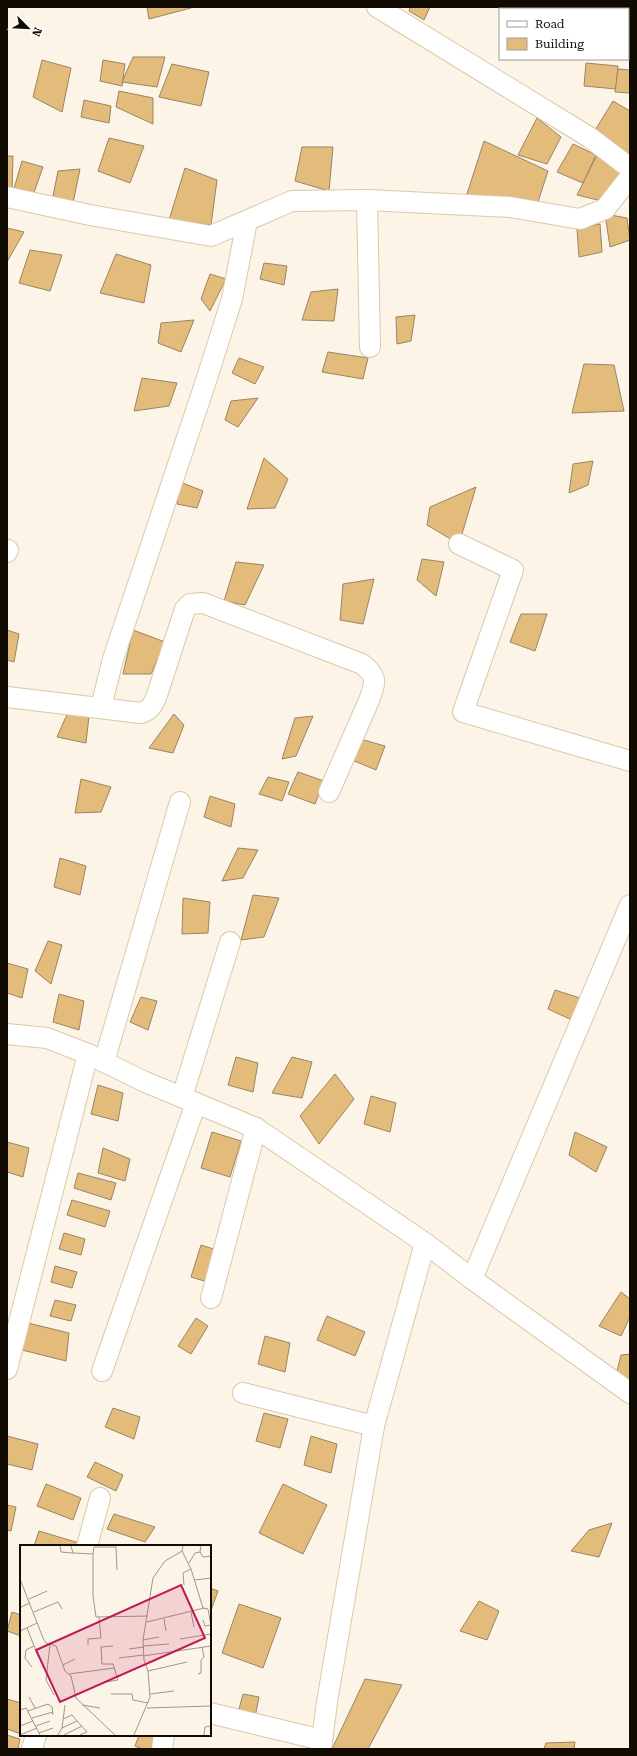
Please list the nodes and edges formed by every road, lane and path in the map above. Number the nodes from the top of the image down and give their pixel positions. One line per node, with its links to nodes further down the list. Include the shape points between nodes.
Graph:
1 (377, 7): 2 (street, via 590,137)
2 (630, 168)
3 (630, 177): 5 (street, via 605,209 580,219 510,207)
4 (7, 197): 6 (street, via 90,215 211,236)
5 (366, 200): 6 (street, via 292,201); 7 (street)
6 (247, 221): 10 (street, via 232,298 112,659)
7 (370, 346)
8 (459, 544): 11 (street, via 513,570 463,712)
9 (7, 697): 10 (street)
10 (101, 707): 12 (street, via 141,713 150,709 156,698 185,609 190,604 203,603 362,664 371,671 374,687)
11 (630, 761)
12 (329, 792)
13 (180, 802): 17 (street)
14 (630, 905): 21 (street)
15 (230, 942): 18 (street)
16 (7, 1034): 17 (street, via 47,1038)
17 (96, 1058): 18 (street); 23 (street)
18 (189, 1100): 19 (street); 24 (street)
19 (256, 1128): 20 (street); 22 (street)
20 (425, 1243): 21 (street); 27 (street)
21 (472, 1279): 26 (street)
22 (211, 1298)
23 (7, 1369)
24 (102, 1371)
25 (243, 1393): 27 (street)
26 (630, 1393)
27 (374, 1426): 33 (street)
28 (100, 1498): 29 (street)
29 (87, 1545)
30 (211, 1714): 33 (street)
31 (36, 1736): 34 (street)
32 (164, 1736): 35 (street)
33 (321, 1744)
34 (32, 1749)
35 (162, 1749)

